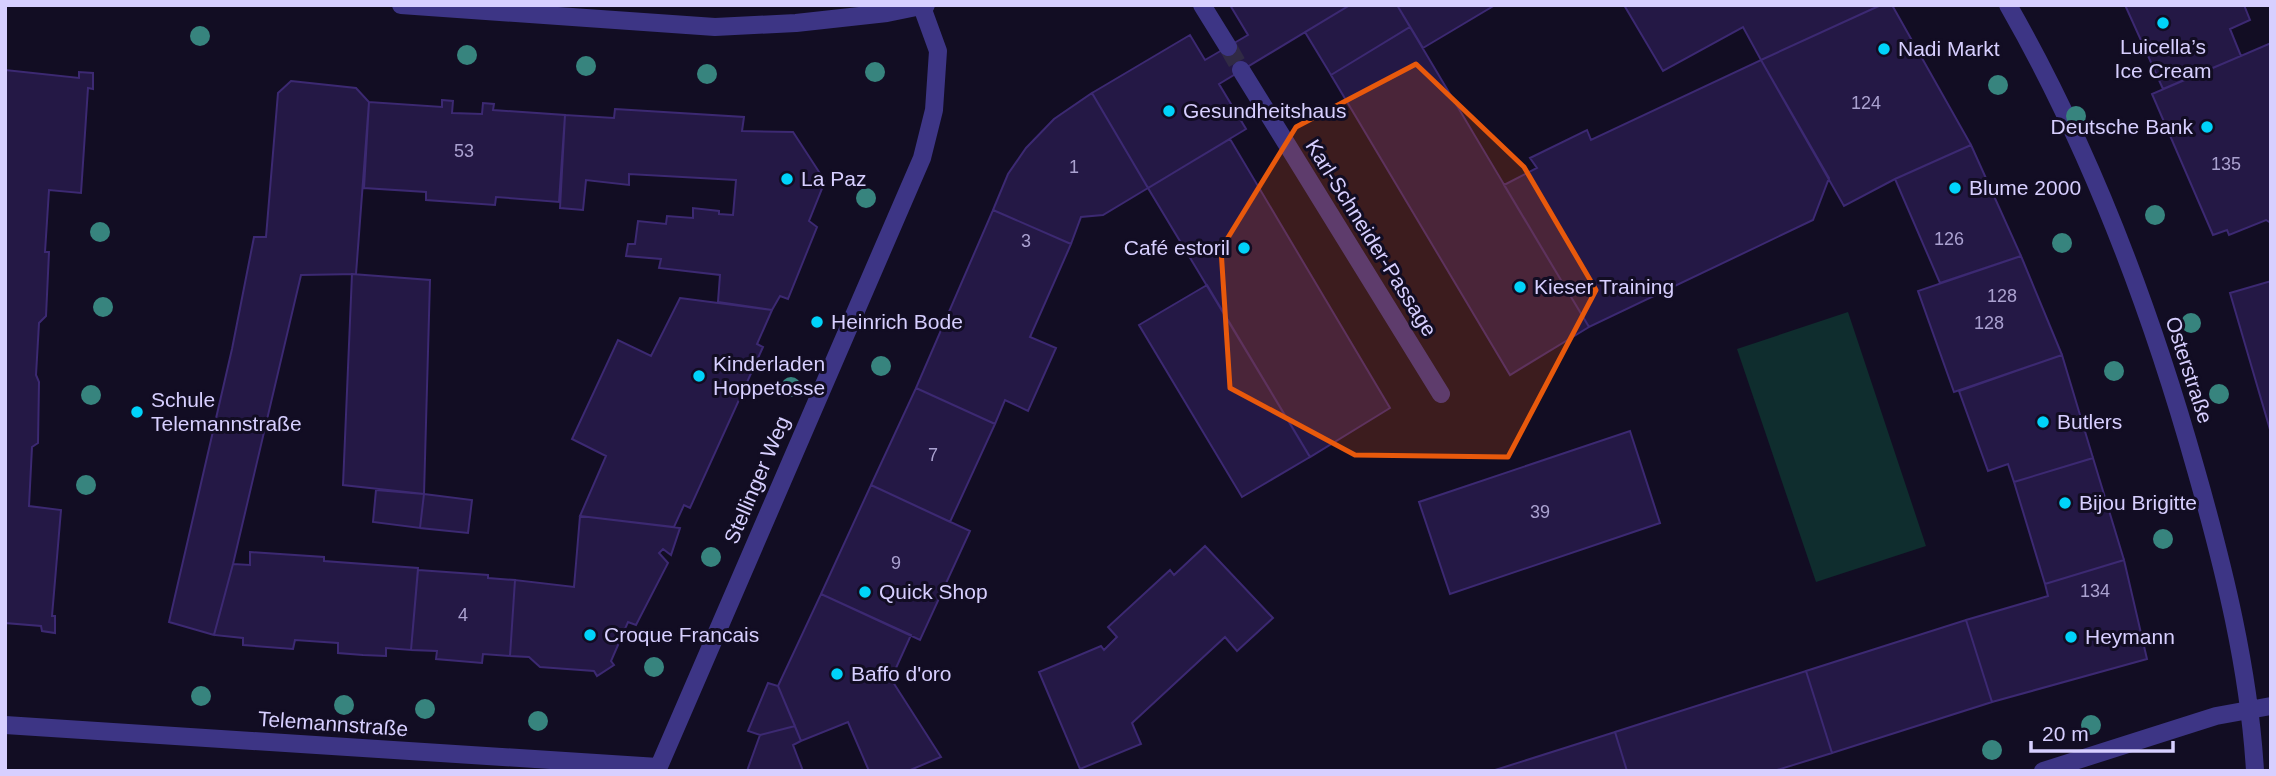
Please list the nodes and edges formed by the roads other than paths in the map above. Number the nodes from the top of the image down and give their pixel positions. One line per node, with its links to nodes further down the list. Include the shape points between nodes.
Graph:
1 (401, 5): 4 (street, via 715,27 796,23)
2 (1202, 5): 5 (street)
3 (2008, 5): 9 (street, Osterstraße, via 2078,142 2140,294 2176,398 2226,584)
4 (924, 6): 11 (street, Stellinger Weg, via 939,51 934,110 922,158)
5 (1228, 47)
6 (1241, 70): 7 (street, Karl-Schneider-Passage)
7 (1441, 394)
8 (2271, 706): 9 (street)
9 (2249, 709): 12 (street); 13 (street, Osterstraße)
10 (5, 725): 11 (street, Telemannstraße)
11 (657, 769)
12 (2043, 771)
13 (2255, 771)

